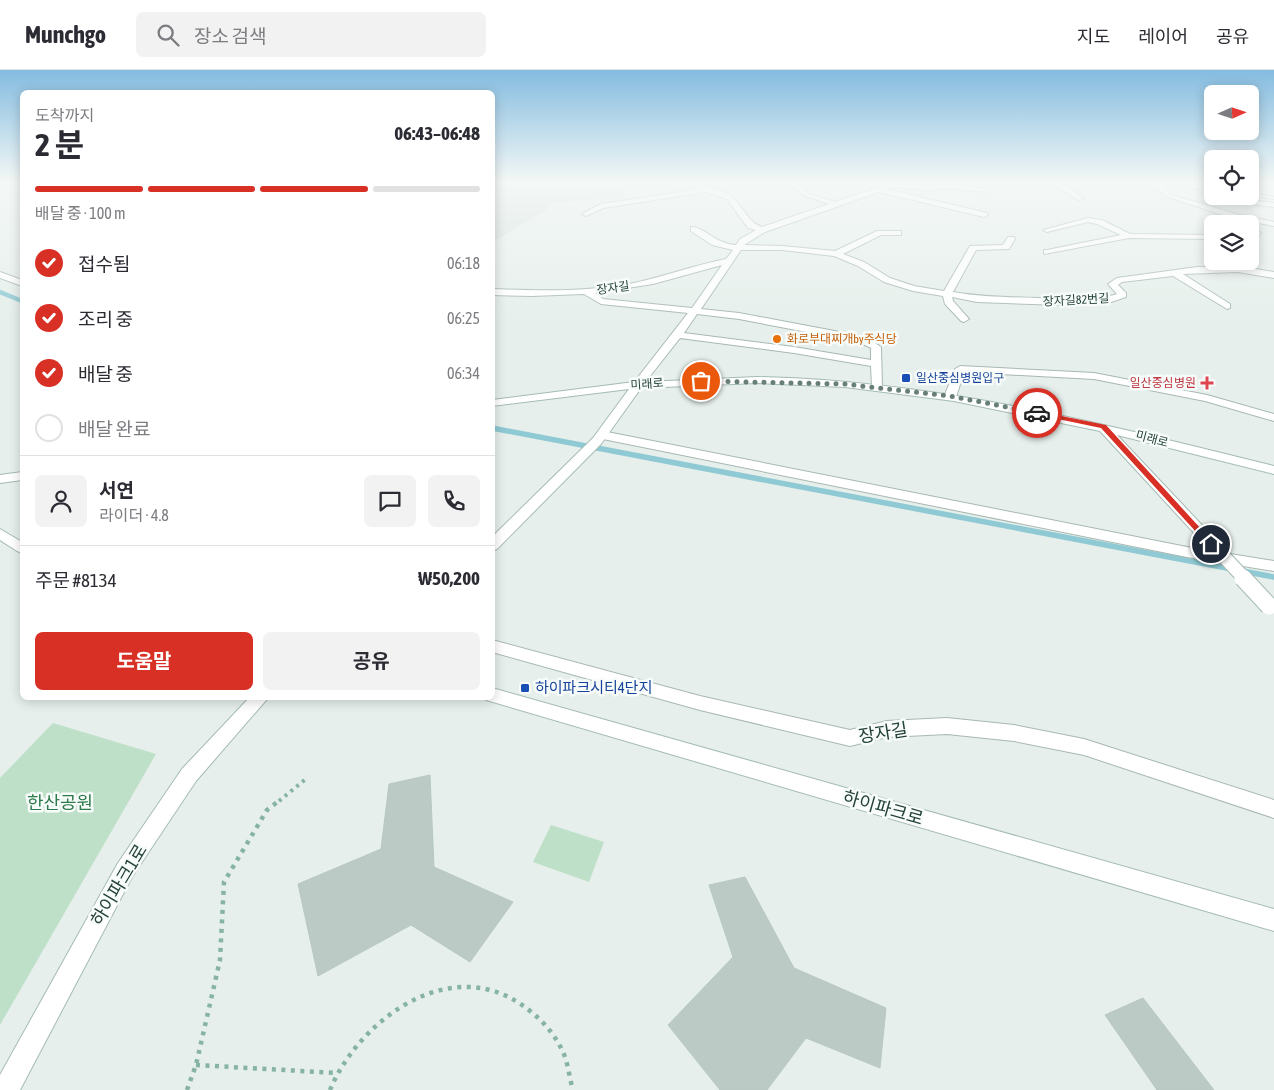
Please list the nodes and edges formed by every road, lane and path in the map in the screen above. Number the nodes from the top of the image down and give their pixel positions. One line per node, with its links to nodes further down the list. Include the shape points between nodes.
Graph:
1 (695, 230): 8 (street, 장자길82번길, via 714,243)
2 (762, 230): 8 (street, via 743,241)
3 (1115, 230): 5 (street)
4 (898, 234): 10 (street, via 880,233)
5 (1129, 236): 6 (street); 9 (street)
6 (1204, 237)
7 (1011, 239): 18 (street, via 1006,247 973,248)
8 (739, 249): 10 (street, 장자길82번길, via 782,248); 11 (street)
9 (1047, 252)
10 (836, 254): 18 (street, 장자길82번길, via 887,280)
11 (730, 261): 17 (street, 장자길, via 653,281); 20 (street)
12 (1176, 274): 14 (street, 장자길82번길, via 1238,269); 18 (street, 장자길82번길, via 1120,280 1112,284 1123,295 1105,301 1006,301); 19 (street)
13 (0, 275): 15 (street)
14 (1274, 275)
15 (20, 282)
16 (495, 292): 17 (street, 장자길)
17 (586, 292): 20 (street, via 601,301)
18 (947, 294): 21 (street, via 948,302)
19 (1227, 306)
20 (695, 310): 22 (street); 23 (street, via 862,338 876,347)
21 (964, 319)
22 (677, 335): 23 (street); 24 (street)
23 (876, 364): 25 (street)
24 (639, 384): 25 (street, 미래로, via 763,381); 27 (street, 미래로); 30 (street)
25 (877, 387): 26 (street, 미래로)
26 (950, 396): 28 (street, via 960,369 1094,376 1207,398); 29 (street, 미래로)
27 (495, 403)
28 (1274, 418)
29 (1103, 427): 31 (street, 미래로); 38 (street, bridge)
30 (599, 438): 35 (street); 37 (street)
31 (1274, 470)
32 (20, 476): 33 (street)
33 (0, 479)
34 (0, 534): 36 (street)
35 (495, 543)
36 (20, 547)
37 (1274, 566)
38 (1272, 609)
39 (495, 647): 43 (street, 장자길, via 700,703 850,738 887,729 947,726 1014,733 1084,747)
40 (495, 696): 44 (street, 하이파크로)
41 (257, 700): 47 (street, 하이파크1로, via 189,775 125,870)
42 (307, 778): 45 (path, via 267,810 224,882 220,960)
43 (1274, 809)
44 (1274, 920)
45 (196, 1065): 46 (path); 48 (path)
46 (337, 1074): 49 (path); 50 (path, via 366,1034 400,1006 437,990 475,986 510,996 539,1017 562,1050)
47 (6, 1090)
48 (187, 1090)
49 (330, 1090)
50 (574, 1090)

